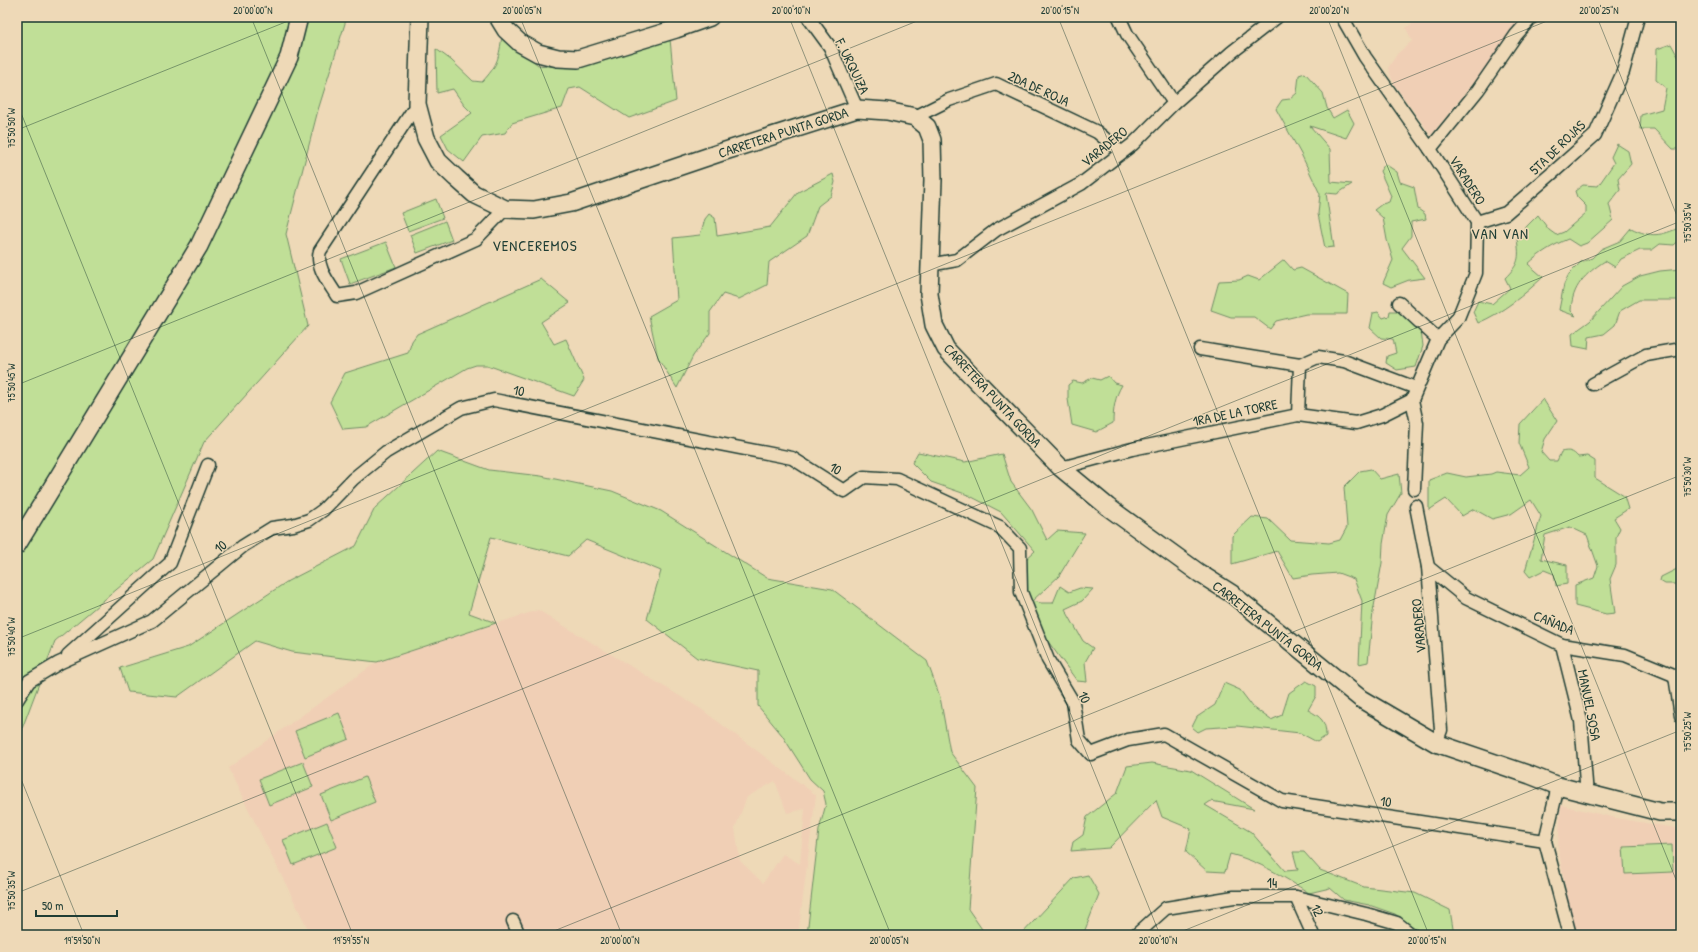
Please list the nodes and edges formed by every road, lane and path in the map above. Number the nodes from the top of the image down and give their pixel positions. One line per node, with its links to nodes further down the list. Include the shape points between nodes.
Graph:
1 (299, 17): 33 (main road, via 289,57 199,246)
2 (420, 17): 12 (main road, CARRETERA PUNTA GORDA)
3 (498, 17): 4 (main road, via 506,30 520,43 538,53 578,59)
4 (710, 17)
5 (808, 17): 13 (street, F. URQUIZA, via 830,48)
6 (1119, 17): 11 (street, via 1127,34)
7 (1277, 17): 11 (street, VARADERO)
8 (1342, 17): 15 (street, VARADERO, via 1365,57)
9 (1532, 17): 15 (street, via 1516,35 1478,90)
10 (1638, 17): 18 (street, 5TA DE ROJAS, via 1623,72 1595,135 1506,213)
11 (1174, 103): 16 (street, VARADERO, via 1133,144)
12 (417, 104): 17 (main road, CARRETERA PUNTA GORDA, via 426,138 438,161 474,194); 17 (street, via 320,251 318,258 325,278 337,296 356,292 476,239)
13 (858, 109): 14 (main road, CARRETERA PUNTA GORDA); 17 (main road, CARRETERA PUNTA GORDA, via 571,203 534,210)
14 (915, 117): 16 (street, 2DA DE ROJA, via 949,100 996,84 1097,132); 19 (main road, CARRETERA PUNTA GORDA, via 927,127 932,140)
15 (1430, 148): 18 (street, VARADERO)
16 (1121, 152): 19 (street, VARADERO, via 1081,184 996,230 957,260)
17 (505, 209)
18 (1477, 222): 21 (street, VARADERO, via 1476,272 1458,318)
19 (929, 265): 30 (main road, CARRETERA PUNTA GORDA, via 929,294 934,326 946,349)
20 (1399, 303): 21 (street)
21 (1438, 339): 26 (street, VARADERO)
22 (1200, 349): 24 (street)
23 (1681, 349): 25 (street, via 1646,355)
24 (1300, 365): 26 (street, via 1318,358 1344,361); 28 (street)
25 (1593, 384)
26 (1416, 388): 27 (street, VARADERO)
27 (1412, 400): 28 (street, 1RA DE LA TORRE, via 1382,415 1356,423); 31 (street, VARADERO, via 1416,423)
28 (1298, 415): 30 (street, 1RA DE LA TORRE, via 1132,449)
29 (208, 465): 36 (street, via 170,562)
30 (1061, 468): 40 (main road, CARRETERA PUNTA GORDA, via 1108,507 1232,594 1361,699)
31 (1414, 489)
32 (1416, 506): 34 (street, VARADERO)
33 (17, 545)
34 (1428, 567): 35 (street, CAÑADA, via 1466,598); 40 (street, VARADERO, via 1441,730)
35 (1562, 645): 37 (street, CAÑADA, via 1625,655); 42 (street, MANUEL SOSA, via 1581,721)
36 (59, 662): 38 (street, 10, via 29,681); 44 (street, 10, via 152,621 242,546 272,528 309,520 323,510 353,479 386,452 461,408 494,400 792,458 844,491 864,477 897,479 1000,527 1020,548 1021,592 1048,660 1073,702 1079,740 1091,754 1128,740 1164,734 1282,801)
37 (1678, 677): 39 (street)
38 (17, 700)
39 (1681, 716)
40 (1436, 743): 41 (main road, CARRETERA PUNTA GORDA)
41 (1558, 786): 42 (main road, CARRETERA PUNTA GORDA); 44 (street)
42 (1588, 795): 43 (main road, CARRETERA PUNTA GORDA, via 1660,812)
43 (1681, 812)
44 (1545, 841): 51 (street)
45 (1296, 897): 48 (street, 14, via 1234,897 1166,908); 49 (street, 12); 50 (street, 14, via 1397,923)
46 (513, 921): 47 (street)
47 (519, 935)
48 (1136, 935)
49 (1313, 935)
50 (1412, 935)
51 (1570, 935)

